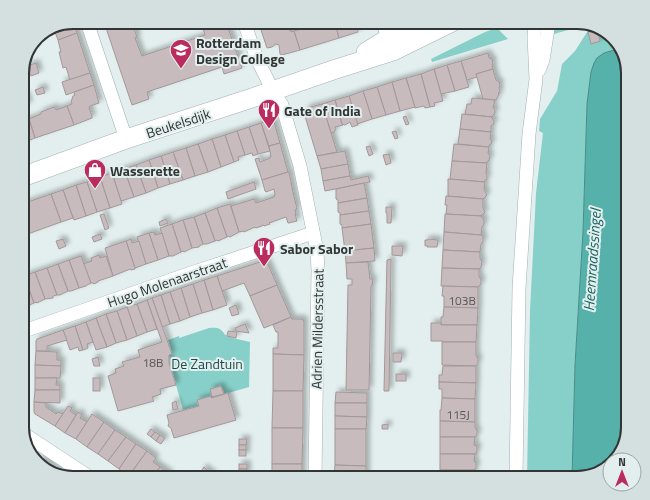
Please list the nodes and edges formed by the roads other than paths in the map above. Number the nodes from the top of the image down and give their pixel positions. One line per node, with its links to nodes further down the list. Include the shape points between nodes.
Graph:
1 (89, 29): 10 (street)
2 (246, 29): 9 (street, Adrien Mildersstraat, via 257,59)
3 (407, 29): 7 (main road, Beukelsdijk)
4 (422, 29): 7 (main road, Beukelsdijk)
5 (535, 29): 8 (street)
6 (548, 29): 8 (street, via 543,60)
7 (388, 37): 9 (main road, Beukelsdijk, via 333,70)
8 (536, 79): 17 (street, via 529,134 519,288)
9 (273, 91): 10 (main road, Beukelsdijk); 12 (street, Adrien Mildersstraat, via 282,105 300,166)
10 (126, 139): 11 (main road, Beukelsdijk)
11 (29, 174)
12 (314, 233): 13 (street, Hugo Molenaarstraat); 16 (street, Adrien Mildersstraat, via 318,270)
13 (29, 329)
14 (31, 439): 15 (street)
15 (80, 471)
16 (315, 471)
17 (516, 471)

